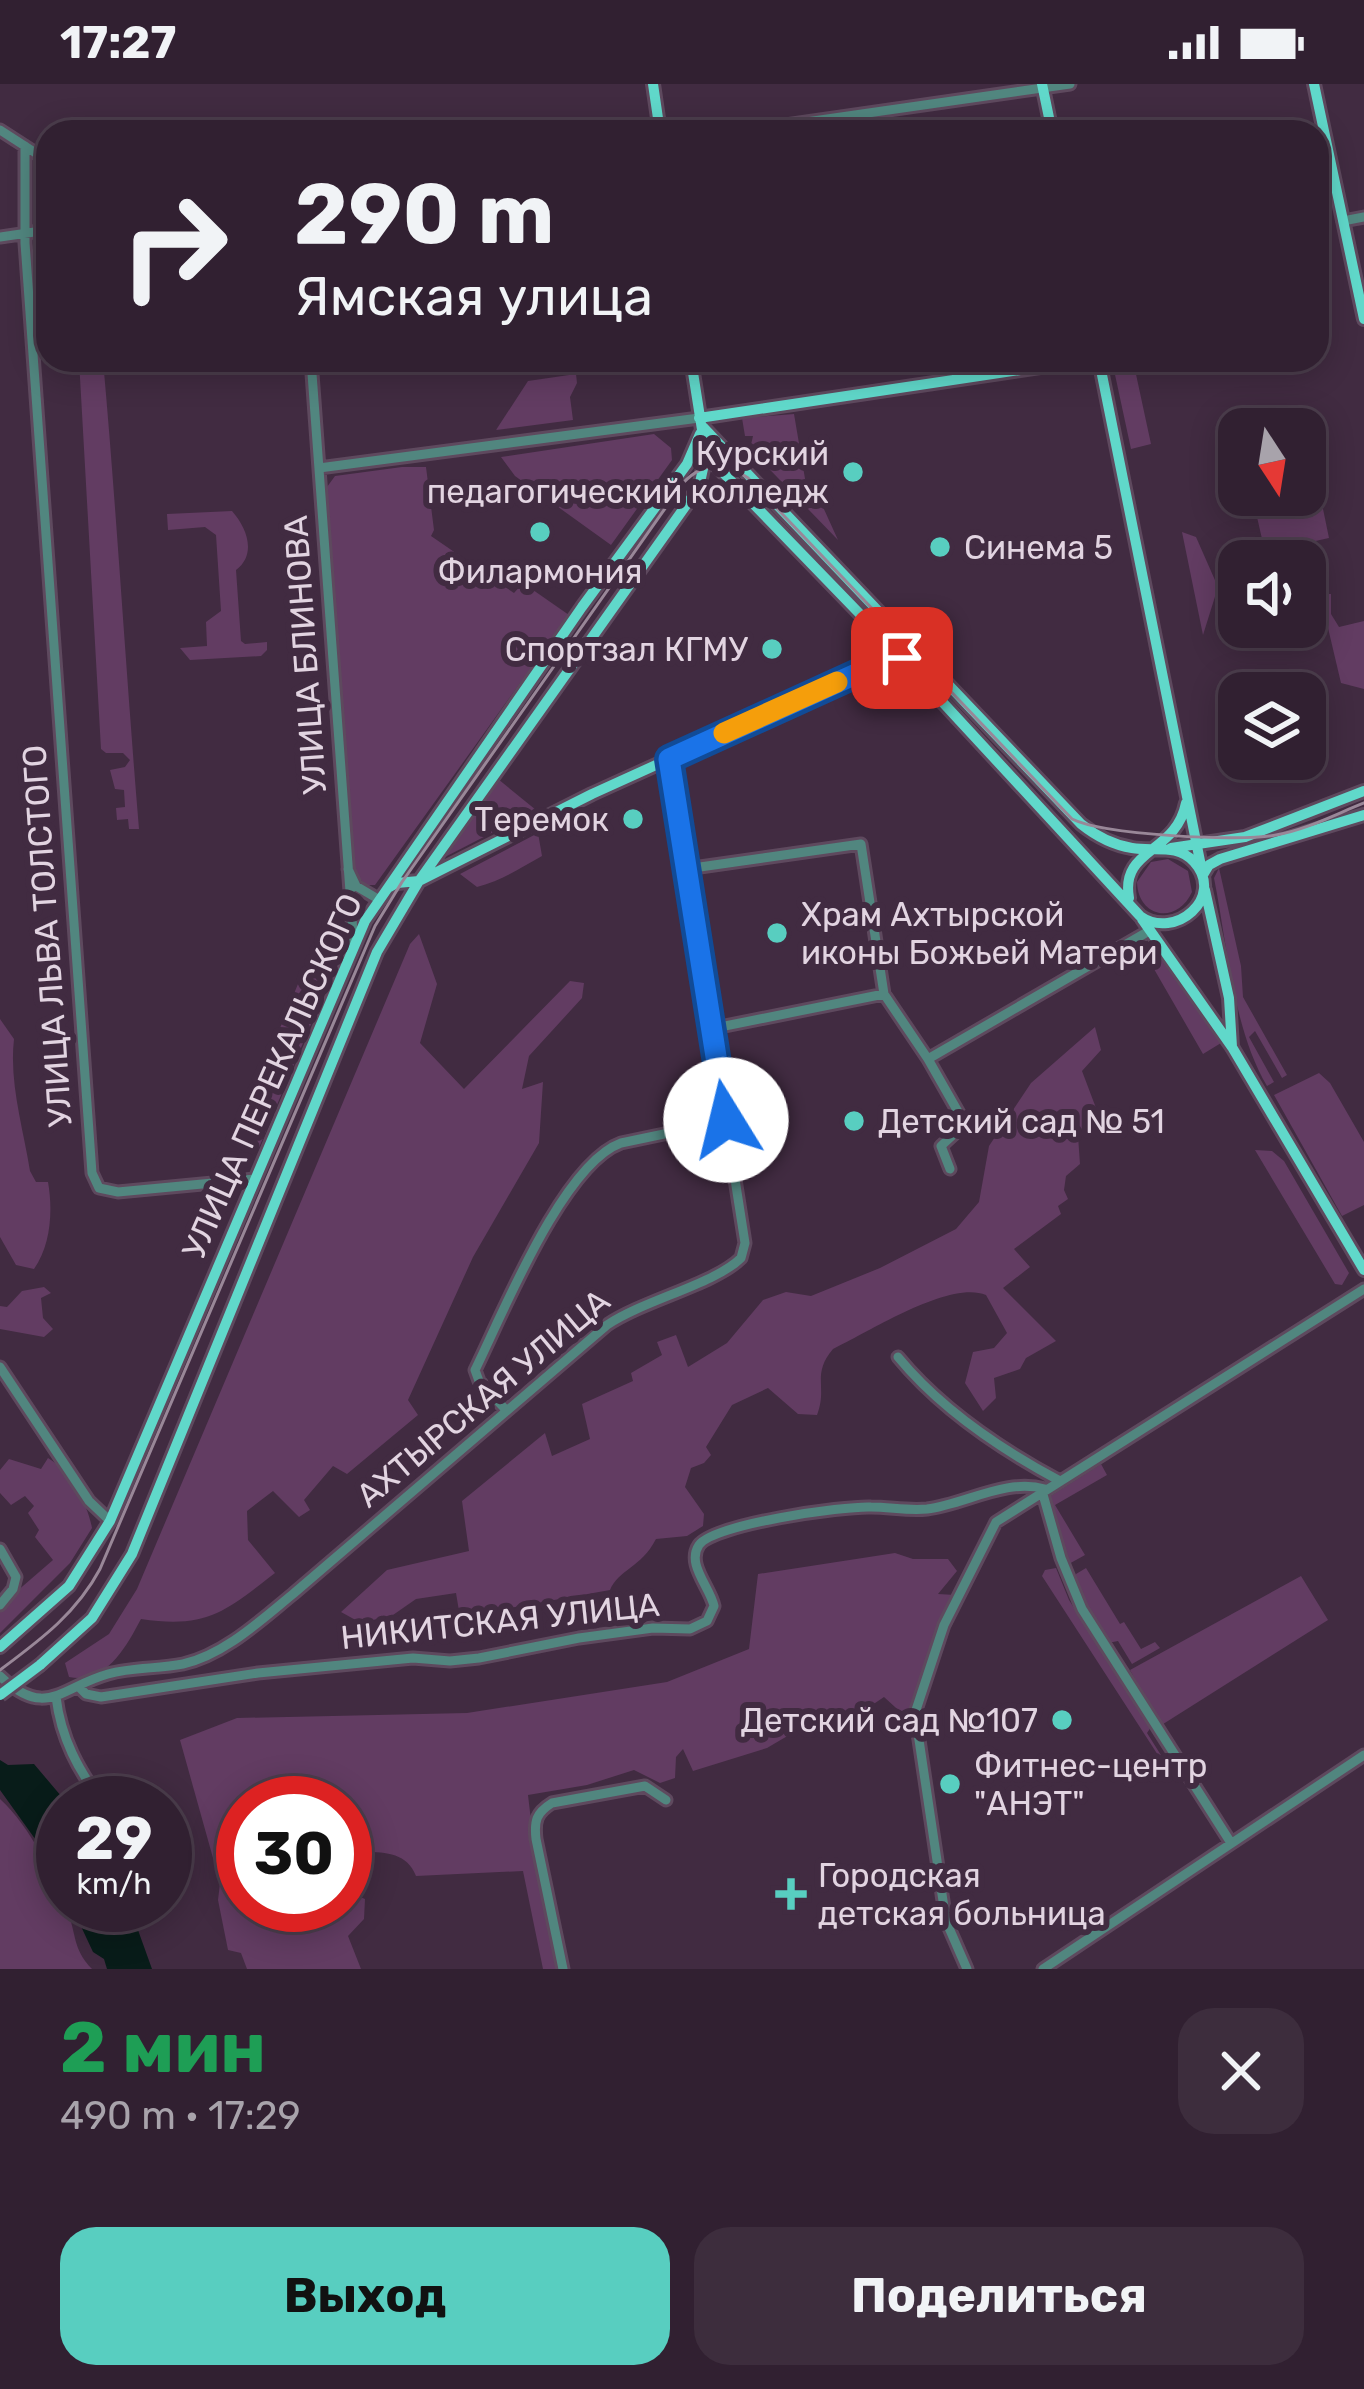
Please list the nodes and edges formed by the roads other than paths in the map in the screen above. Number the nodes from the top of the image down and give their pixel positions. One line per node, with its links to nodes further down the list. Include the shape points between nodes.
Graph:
1 (653, 84): 5 (main road)
2 (1070, 84): 4 (street)
3 (1314, 84): 8 (main road)
4 (1042, 86): 6 (street); 7 (main road)
5 (658, 120)
6 (816, 120)
7 (1049, 120)
8 (1322, 120)
9 (0, 130): 10 (street)
10 (25, 146): 11 (street); 16 (street, УЛИЦА ЛЬВА ТОЛСТОГО)
11 (36, 153)
12 (1329, 155): 14 (main road)
13 (1364, 217): 14 (street)
14 (1343, 221): 18 (main road)
15 (36, 232): 16 (street)
16 (24, 234): 17 (street); 53 (street, УЛИЦА ЛЬВА ТОЛСТОГО, via 92,1173 99,1188 118,1192)
17 (0, 237)
18 (1364, 319)
19 (312, 372): 26 (street, УЛИЦА БЛИНОВА)
20 (693, 372): 23 (main road)
21 (1008, 372): 23 (main road)
22 (1101, 372): 32 (main road)
23 (700, 418): 24 (main road); 25 (main road); 26 (street); 27 (main road, УЛИЦА ПЕРЕКАЛЬСКОГО, via 697,446)
24 (706, 455): 25 (main road); 27 (main road); 28 (main road); 29 (main road)
25 (742, 465): 38 (main road, via 1070,814 1109,842)
26 (319, 468): 39 (street, УЛИЦА БЛИНОВА)
27 (681, 472): 43 (main road, УЛИЦА ПЕРЕКАЛЬСКОГО)
28 (740, 490): 29 (main road, via 715,484); 30 (main road)
29 (696, 493): 42 (main road, УЛИЦА ПЕРЕКАЛЬСКОГО)
30 (902, 658): 31 (main road); 44 (main road)
31 (669, 759): 40 (street, АХТЫРСКАЯ УЛИЦА); 42 (main road)
32 (1186, 790): 37 (main road); 38 (main road, via 1180,824)
33 (1364, 791): 35 (main road)
34 (1364, 815): 36 (main road)
35 (1293, 818): 36 (main road, via 1288,832); 37 (main road)
36 (1301, 836): 41 (main road, via 1214,862)
37 (1197, 845): 38 (main road); 41 (main road)
38 (1156, 849): 41 (main road, via 1177,850); 44 (main road, via 1130,872)
39 (346, 864): 43 (street, via 356,886); 46 (street, УЛИЦА БЛИНОВА)
40 (686, 869): 47 (street, via 861,844); 48 (street, АХТЫРСКАЯ УЛИЦА)
41 (1203, 878): 44 (main road, via 1201,900 1186,919 1161,925); 49 (main road)
42 (418, 881): 43 (main road, via 397,883); 67 (main road, УЛИЦА ПЕРЕКАЛЬСКОГО, bridge, via 377,952 132,1554 92,1618)
43 (378, 899): 46 (main road, УЛИЦА ПЕРЕКАЛЬСКОГО)
44 (1136, 911): 45 (main road)
45 (1149, 931): 49 (main road); 50 (street)
46 (354, 946): 53 (main road, УЛИЦА ПЕРЕКАЛЬСКОГО)
47 (884, 994): 48 (street); 50 (street)
48 (710, 1029): 51 (street, АХТЫРСКАЯ УЛИЦА)
49 (1232, 1046): 54 (main road)
50 (928, 1059): 52 (street, via 965,1124 941,1146)
51 (726, 1120): 58 (street, АХТЫРСКАЯ УЛИЦА, via 741,1258 628,1311); 58 (street, via 621,1143 589,1165 533,1250 476,1370)
52 (950, 1168)
53 (255, 1179): 61 (main road, УЛИЦА ПЕРЕКАЛЬСКОГО)
54 (1364, 1270)
55 (1364, 1289): 59 (street)
56 (898, 1357): 59 (street, via 968,1421)
57 (0, 1366): 61 (street, via 88,1501)
58 (506, 1410): 66 (street, АХТЫРСКАЯ УЛИЦА, via 249,1629 194,1661 111,1672)
59 (1060, 1481): 60 (street)
60 (1043, 1490): 66 (street, НИКИТСКАЯ УЛИЦА, via 1012,1486 926,1509 813,1511 720,1532 696,1551 714,1606 690,1629 100,1697); 72 (street, via 1082,1609); 74 (street, via 996,1522 944,1625 915,1713 946,1921)
61 (110, 1521): 64 (main road, УЛИЦА ПЕРЕКАЛЬСКОГО, via 69,1586)
62 (0, 1549): 63 (street, via 16,1577)
63 (0, 1605)
64 (0, 1647)
65 (0, 1676): 68 (street, via 23,1696)
66 (80, 1688): 68 (street, АХТЫРСКАЯ УЛИЦА)
67 (0, 1694)
68 (56, 1697): 70 (street, via 59,1726)
69 (1364, 1755): 72 (street)
70 (85, 1776)
71 (666, 1800): 73 (street, via 646,1786 540,1810 536,1839)
72 (1231, 1843): 75 (street)
73 (563, 1969)
74 (967, 1969)
75 (1043, 1969)

